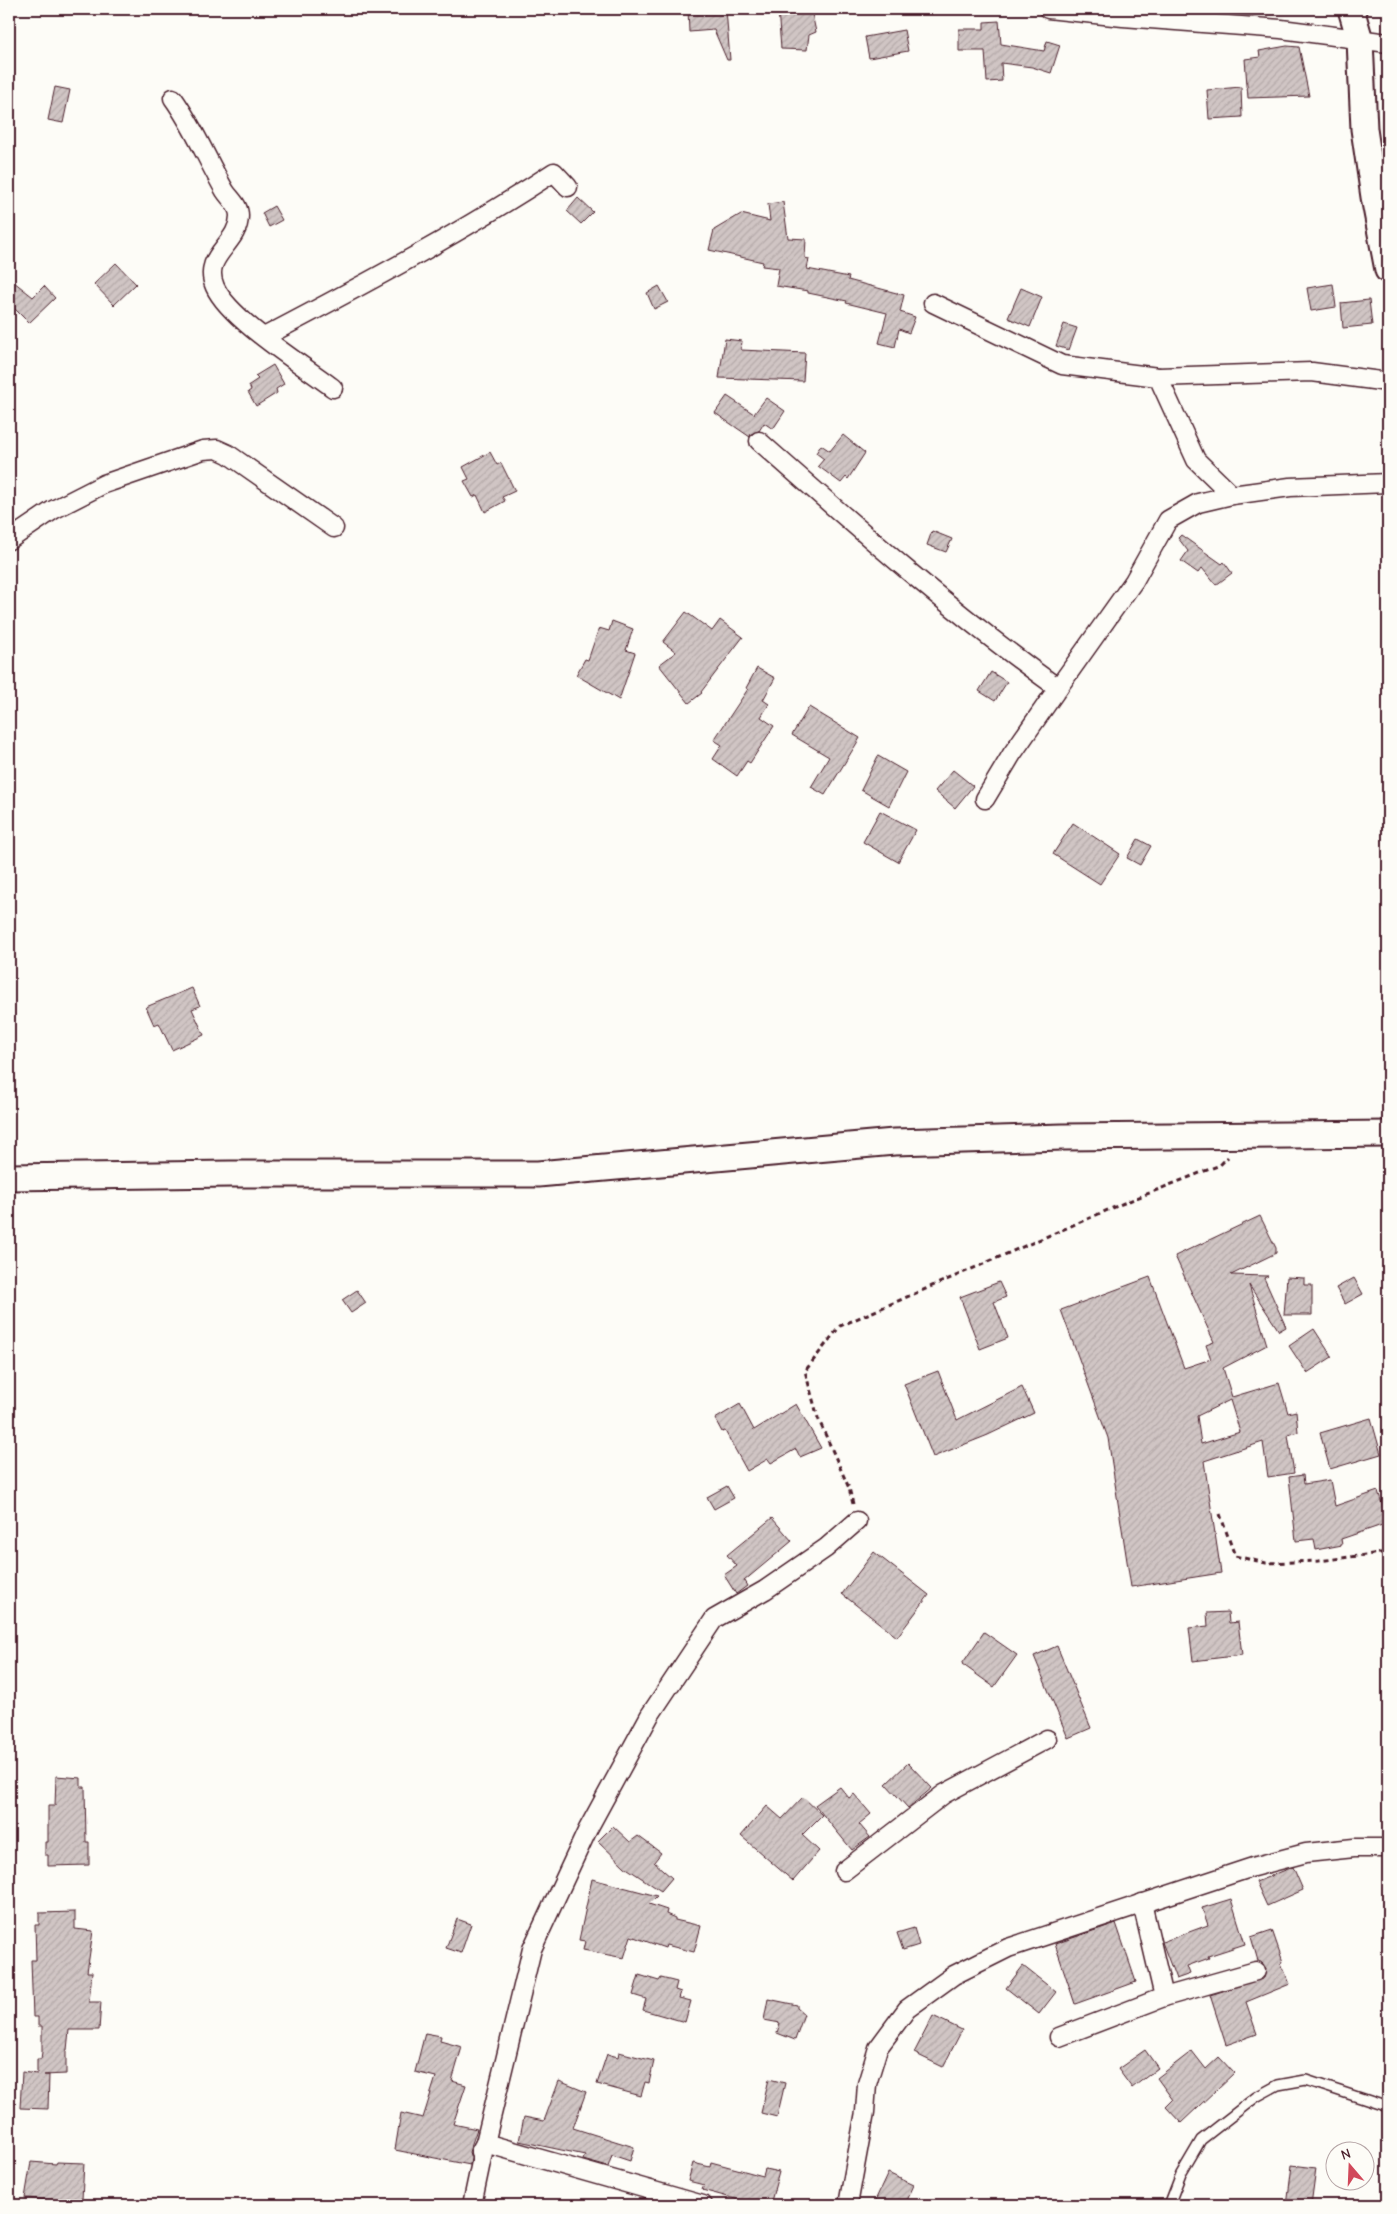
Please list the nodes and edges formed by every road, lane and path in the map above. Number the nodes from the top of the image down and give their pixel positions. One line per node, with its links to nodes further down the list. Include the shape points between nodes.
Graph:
1 (1048, 9): 3 (street, via 1281,29)
2 (1351, 9): 3 (street)
3 (1360, 40): 4 (street); 7 (street, via 1364,129)
4 (1388, 43)
5 (173, 98): 9 (street, via 228,196 239,208 233,236 219,253 211,271 215,287 226,305)
6 (568, 186): 9 (street, via 554,172 426,250)
7 (1388, 270)
8 (933, 303): 10 (street, via 1062,365)
9 (264, 337): 12 (street)
10 (1158, 377): 11 (street, via 1312,372); 15 (street, via 1196,460)
11 (1388, 382)
12 (333, 388)
13 (759, 441): 18 (street, via 860,531 1002,647)
14 (1388, 483): 15 (street, via 1290,487)
15 (1232, 494): 18 (street, via 1198,503 1168,520 1134,581)
16 (334, 528): 17 (street, via 217,449 203,450 104,484 53,510)
17 (9, 540)
18 (1058, 688): 19 (street)
19 (985, 798)
20 (1388, 1134): 21 (street)
21 (1250, 1135): 22 (street, via 894,1142 538,1174); 24 (path, via 1220,1165 840,1326 805,1371 818,1418 849,1488)
22 (9, 1177)
23 (1220, 1514): 25 (path, via 1235,1556 1266,1563 1320,1562)
24 (857, 1521): 34 (street, via 826,1548 766,1590 714,1620 650,1715 588,1829 532,1949)
25 (1388, 1552)
26 (1047, 1740): 28 (street, via 944,1794)
27 (1388, 1848): 29 (street, via 1306,1853)
28 (844, 1871)
29 (1142, 1903): 31 (street); 39 (street, via 1008,1948 954,1976 907,2009 878,2048 867,2084)
30 (1256, 1971): 31 (street)
31 (1164, 1997): 32 (street)
32 (1059, 2037)
33 (1388, 2107): 40 (lane, via 1306,2080 1278,2085 1256,2097 1201,2140 1181,2174)
34 (485, 2143): 35 (street); 36 (street); 37 (street)
35 (470, 2173)
36 (667, 2201): 38 (street)
37 (472, 2205)
38 (703, 2205)
39 (848, 2205)
40 (1169, 2205)

